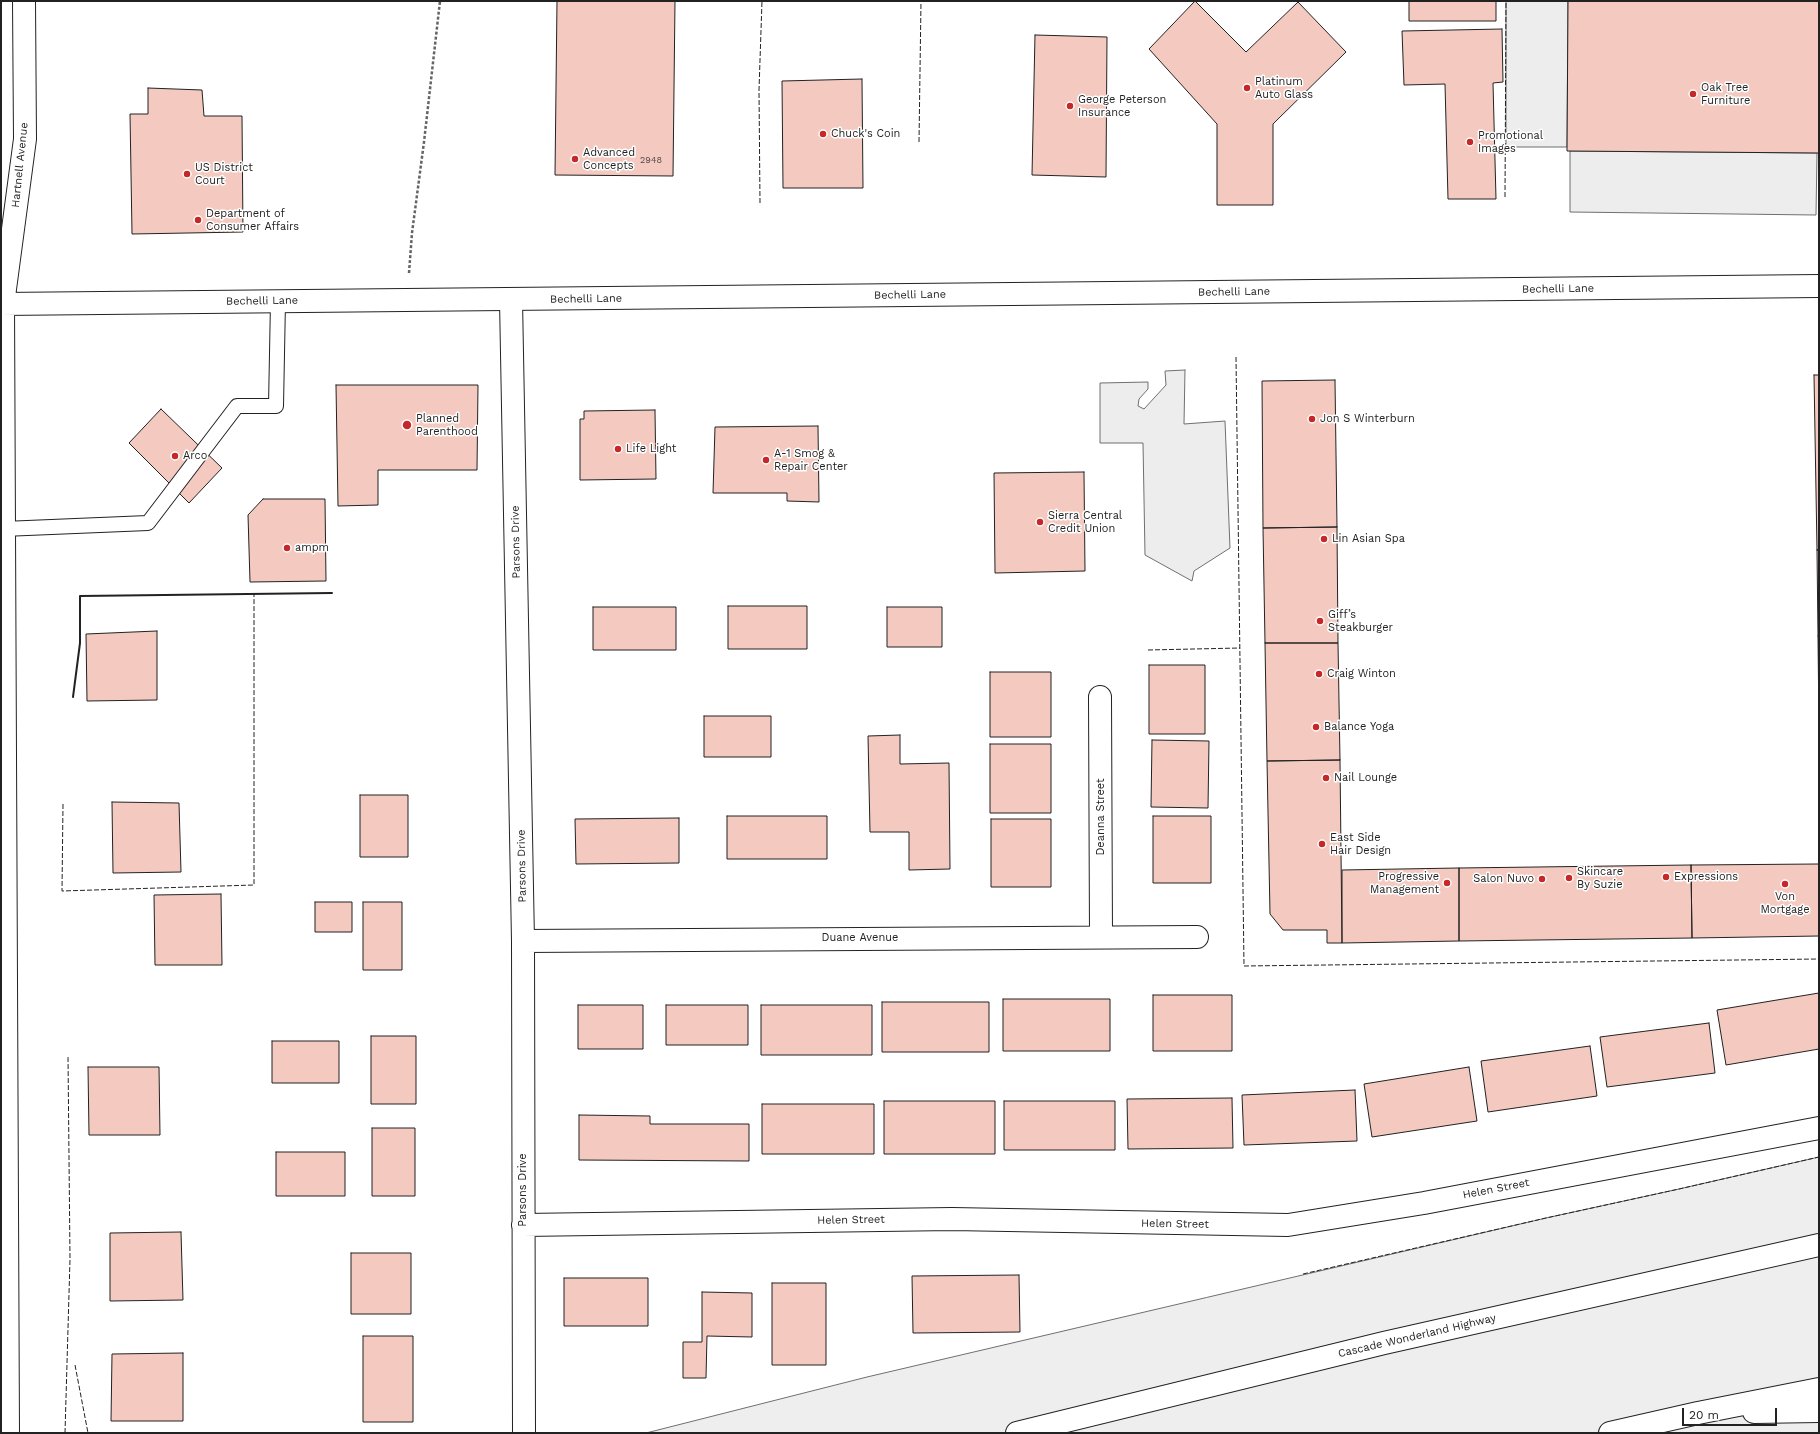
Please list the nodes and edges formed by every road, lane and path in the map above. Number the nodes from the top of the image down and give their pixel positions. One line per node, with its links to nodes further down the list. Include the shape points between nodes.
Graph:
1 (24, 1): 4 (main road, Hartnell Avenue, via 25,139)
2 (440, 1): 5 (path, via 412,233)
3 (1819, 286): 6 (main road, Bechelli Lane)
4 (2, 300): 7 (main road, Bechelli Lane); 8 (main road, Hartnell Avenue)
5 (408, 300): 6 (main road, Bechelli Lane); 7 (main road, Bechelli Lane)
6 (511, 300): 13 (main road, Parsons Drive)
7 (278, 301): 8 (lane, via 276,406 237,406 148,523)
8 (3, 529): 10 (main road, Hartnell Avenue)
9 (1100, 697): 11 (main road, Deanna Street)
10 (3, 901): 14 (main road, Hartnell Avenue)
11 (1101, 937): 12 (main road, Duane Avenue); 13 (main road, Duane Avenue)
12 (1197, 937)
13 (523, 941): 16 (main road, Parsons Drive)
14 (4, 1051): 21 (main road, Hartnell Avenue)
15 (1819, 1128): 16 (main road, Helen Street, via 1417,1204 1288,1225 952,1219)
16 (523, 1225): 22 (main road, Parsons Drive)
17 (1819, 1246): 23 (main road, Cascade Wonderland Highway, via 1392,1342)
18 (1819, 1389): 20 (main road)
19 (1819, 1411): 20 (main road)
20 (1698, 1413): 24 (main road)
21 (8, 1433)
22 (524, 1433)
23 (1017, 1433)
24 (1610, 1433)

